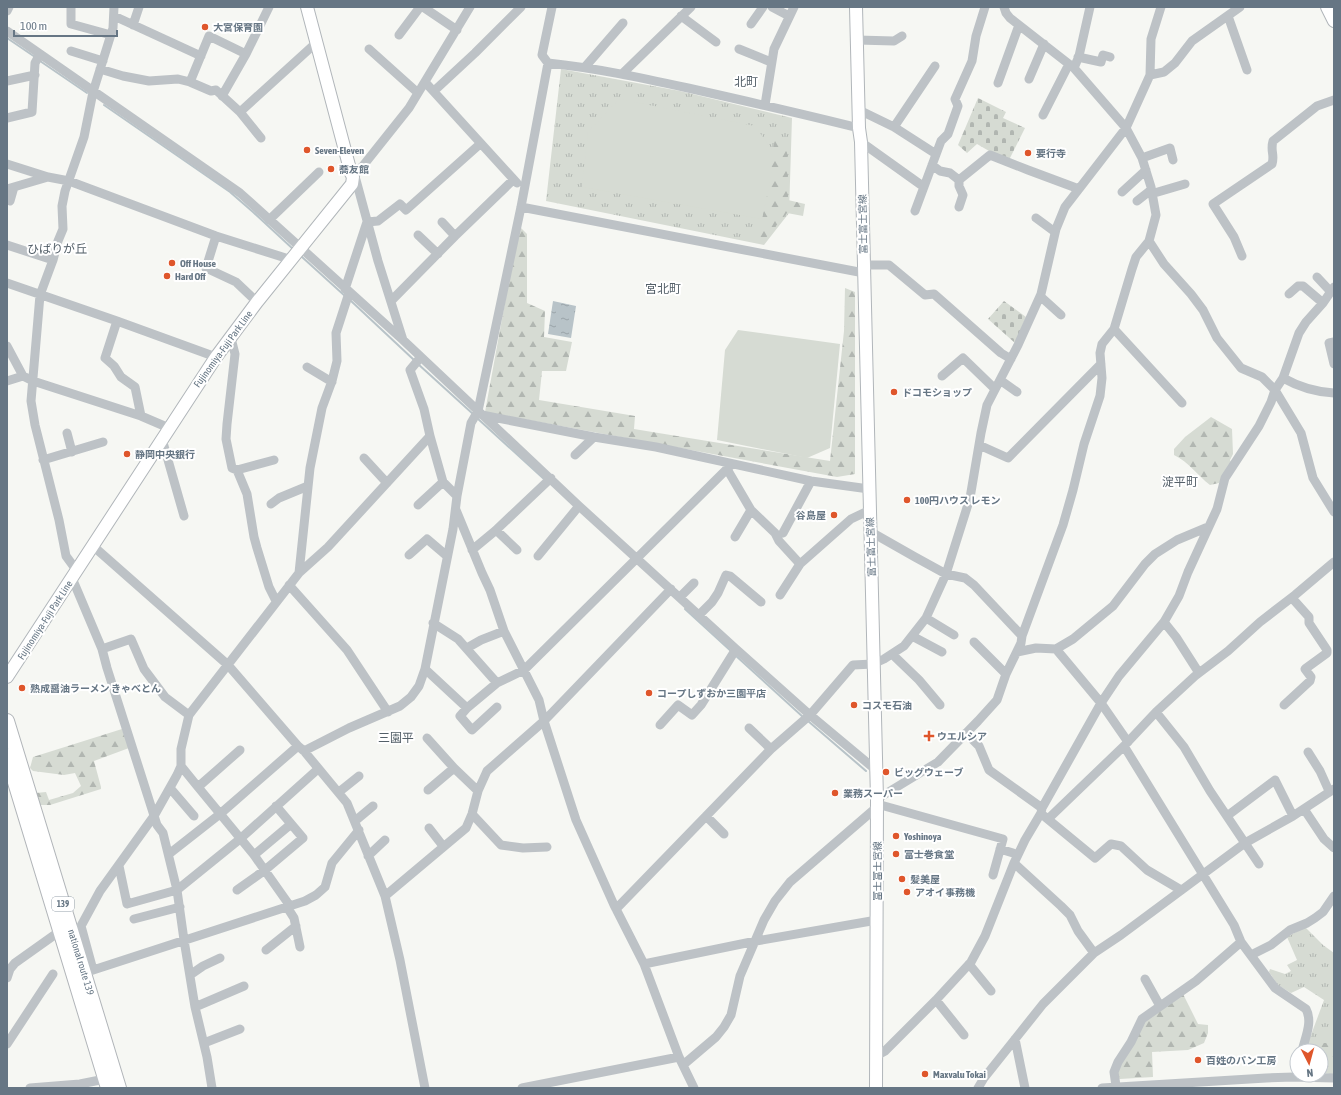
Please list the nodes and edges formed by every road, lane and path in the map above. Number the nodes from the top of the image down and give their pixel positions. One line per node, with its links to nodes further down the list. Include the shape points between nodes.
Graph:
1 (9, 7): 21 (street)
2 (71, 7): 33 (street, via 71,24)
3 (139, 7): 29 (street)
4 (269, 7): 43 (street)
5 (307, 7): 37 (main road)
6 (421, 7): 32 (street); 34 (street)
7 (470, 7): 32 (street)
8 (521, 7): 63 (street)
9 (552, 7): 49 (street, via 542,55)
10 (691, 7): 23 (street)
11 (763, 7): 28 (street)
12 (772, 7): 24 (street)
13 (794, 7): 24 (street)
14 (856, 7): 36 (main road, 富士富士宮線)
15 (985, 7): 79 (street, via 972,60 955,99 958,106 948,134 941,141)
16 (1004, 7): 30 (street, via 1010,18)
17 (1090, 7): 46 (street)
18 (1160, 7): 57 (street, via 1151,39)
19 (1240, 7): 25 (street)
20 (1327, 7): 26 (main road)
21 (7, 11)
22 (114, 12): 29 (street); 33 (street)
23 (681, 16): 38 (street); 55 (street)
24 (789, 16): 48 (street)
25 (1228, 16): 54 (street); 57 (street, via 1192,41 1175,63 1164,72)
26 (1334, 21)
27 (623, 23): 53 (street)
28 (751, 24)
29 (133, 25): 44 (street)
30 (1019, 25): 39 (street); 62 (street)
31 (7, 30): 45 (street)
32 (456, 30): 61 (street)
33 (111, 35): 50 (street)
34 (399, 35)
35 (902, 36): 36 (street, via 894,41)
36 (857, 40): 69 (main road, 富士富士宮線)
37 (317, 42): 70 (street); 86 (main road)
38 (716, 42)
39 (1044, 44): 52 (street); 58 (street)
40 (739, 49): 48 (street)
41 (369, 50): 65 (street)
42 (71, 51): 50 (street)
43 (246, 54): 44 (street, via 209,36); 66 (street)
44 (201, 56): 60 (street)
45 (38, 57): 56 (street); 64 (street)
46 (1078, 57): 47 (street, via 1101,62 1103,55); 52 (street)
47 (1110, 57)
48 (771, 62): 68 (street)
49 (548, 63): 53 (street); 95 (street)
50 (101, 65): 60 (street, via 123,76 149,81 178,78); 64 (street)
51 (935, 66): 73 (street)
52 (1072, 66): 71 (street); 75 (street)
53 (585, 67): 55 (street)
54 (1247, 70)
55 (622, 74): 68 (street)
56 (35, 75): 59 (street); 72 (street, via 32,112)
57 (1150, 75): 75 (street)
58 (1029, 79)
59 (7, 81)
60 (190, 82): 66 (street, via 210,91 216,90)
61 (425, 82): 63 (street); 65 (street)
62 (998, 83)
63 (434, 91): 78 (street)
64 (93, 92): 90 (street, via 84,137); 104 (street, via 240,193)
65 (418, 93): 86 (street, via 362,168)
66 (222, 96): 70 (street)
67 (1334, 100): 115 (street, via 1317,106 1273,141 1270,149 1274,158 1272,164 1213,204)
68 (765, 105): 74 (street)
69 (859, 110): 73 (street); 74 (main road, 富士富士宮線)
70 (240, 112): 76 (street)
71 (1043, 115)
72 (7, 118)
73 (894, 127): 79 (street)
74 (859, 128): 77 (main road, 富士富士宮線)
75 (1126, 128): 80 (street); 94 (street)
76 (261, 138)
77 (861, 142): 92 (street); 118 (main road, 富士富士宮線)
78 (480, 144): 88 (street); 105 (street, via 406,210 400,204 378,221)
79 (936, 154): 82 (street)
80 (1142, 158): 81 (street, via 1170,148); 84 (street)
81 (1173, 160)
82 (932, 165): 89 (street); 92 (street)
83 (9, 166): 87 (street)
84 (1146, 170): 96 (street); 97 (street)
85 (319, 172): 104 (street)
86 (352, 175): 105 (street, via 356,180); 113 (main road, Fujinomiya-Fuji Park Line, via 352,184 348,190)
87 (48, 177): 90 (street); 93 (street)
88 (514, 180): 95 (street); 110 (street)
89 (959, 180): 94 (street, via 990,154); 101 (street, via 963,195)
90 (69, 181): 109 (street); 116 (street, via 62,206 63,229)
91 (1185, 184): 97 (street)
92 (924, 187): 102 (street)
93 (10, 188): 98 (street)
94 (1079, 189): 107 (street, via 1065,207)
95 (524, 190): 100 (street)
96 (1122, 192)
97 (1151, 192): 99 (street); 111 (street, via 1156,215)
98 (10, 201)
99 (1137, 201)
100 (521, 207): 118 (street); 154 (street)
101 (959, 207)
102 (916, 211)
103 (1036, 218): 107 (street)
104 (269, 220): 113 (street)
105 (367, 222): 122 (street); 126 (street)
106 (442, 222): 110 (street)
107 (1055, 232): 125 (street)
108 (418, 235): 114 (street)
109 (216, 236): 117 (street); 127 (street, via 206,268 236,282)
110 (455, 236): 114 (street)
111 (1149, 241): 131 (street, via 1136,257); 150 (street, via 1164,264 1203,310 1217,338 1241,368 1262,377)
112 (7, 245): 116 (street)
113 (301, 248): 117 (main road, Fujinomiya-Fuji Park Line); 122 (street)
114 (438, 254): 126 (street)
115 (1242, 256)
116 (53, 260): 124 (street)
117 (292, 260): 127 (main road, Fujinomiya-Fuji Park Line)
118 (864, 269): 137 (street, via 888,265 925,295 934,294); 175 (main road, 富士富士宮線)
119 (1318, 277): 121 (street)
120 (7, 283): 124 (street)
121 (1332, 289): 128 (street)
122 (347, 294): 133 (street); 148 (street, via 336,333 337,361)
123 (1289, 294): 128 (street, via 1298,286 1303,286)
124 (40, 295): 130 (street); 147 (street)
125 (1040, 296): 129 (street); 137 (street)
126 (391, 301): 133 (street)
127 (257, 302): 132 (main road, Fujinomiya-Fuji Park Line)
128 (1323, 303): 144 (street, via 1299,333)
129 (1061, 315)
130 (117, 321): 136 (street); 155 (street, via 105,358 121,377 135,387)
131 (1114, 329): 139 (street, via 1102,344); 153 (street)
132 (229, 339): 136 (main road, Fujinomiya-Fuji Park Line); 169 (street, via 235,354 226,439 232,468)
133 (403, 340): 138 (street)
134 (1334, 342): 140 (street, via 1329,343)
135 (7, 346): 142 (street)
136 (216, 357): 156 (main road, Fujinomiya-Fuji Park Line)
137 (1011, 359): 145 (street)
138 (418, 361): 154 (street); 158 (street, via 410,370 424,409)
139 (1101, 364): 162 (street, via 1008,458); 217 (street, via 1100,396 1084,444 1063,525)
140 (1334, 364)
141 (307, 366): 148 (street)
142 (22, 376): 146 (street); 147 (street)
143 (942, 376): 149 (street, via 963,358)
144 (1283, 378): 150 (street); 152 (street, via 1298,387)
145 (1000, 380): 149 (street); 151 (street)
146 (7, 381)
147 (33, 381): 155 (street); 166 (street, via 32,410)
148 (332, 382): 174 (street, via 322,408)
149 (995, 389): 162 (street, via 987,405)
150 (1275, 390): 183 (street, via 1302,434 1313,478); 185 (street, via 1259,426 1225,478 1217,509)
151 (1017, 392)
152 (1334, 393)
153 (1182, 403)
154 (477, 415): 159 (street); 170 (street); 176 (street, via 471,423)
155 (141, 416): 156 (street)
156 (169, 428): 160 (main road, Fujinomiya-Fuji Park Line)
157 (66, 434): 163 (street)
158 (430, 436): 172 (street); 173 (street)
159 (594, 437): 164 (street); 168 (street, via 656,446)
160 (162, 439): 184 (street); 190 (main road, Fujinomiya-Fuji Park Line)
161 (103, 442): 163 (street)
162 (979, 445): 201 (street, via 970,498)
163 (72, 452): 166 (street)
164 (575, 455)
165 (364, 458): 173 (street)
166 (43, 460): 200 (street, via 66,556)
167 (274, 460): 169 (street)
168 (729, 466): 171 (street); 181 (street); 196 (street)
169 (237, 470): 208 (street, via 247,494 257,548)
170 (548, 480): 180 (street); 186 (street)
171 (811, 481): 175 (street); 188 (street)
172 (443, 482): 176 (street); 178 (street)
173 (387, 483): 199 (street, via 328,547)
174 (308, 486): 177 (street); 199 (street)
175 (869, 489): 182 (main road, 富士富士宮線)
176 (457, 496): 179 (street)
177 (271, 504)
178 (418, 505)
179 (455, 508): 191 (street); 194 (street)
180 (578, 508): 195 (street); 196 (street)
181 (751, 510): 189 (street); 198 (street, via 775,532 779,541)
182 (870, 510): 187 (main road, 富士富士宮線); 198 (street, via 851,519)
183 (1334, 512)
184 (184, 516)
185 (1208, 527): 212 (street, via 1179,596); 220 (street, via 1177,540 1155,554 1113,606 1073,639)
186 (496, 530): 191 (street); 192 (street)
187 (871, 532): 201 (street); 226 (main road, 富士富士宮線)
188 (782, 533)
189 (736, 537)
190 (92, 546): 200 (main road, Fujinomiya-Fuji Park Line); 227 (street)
191 (472, 550): 214 (street, via 490,590)
192 (517, 550)
193 (409, 555): 194 (street, via 427,539)
194 (447, 556): 213 (street)
195 (538, 556)
196 (635, 561): 204 (street); 229 (street)
197 (1334, 562): 207 (street)
198 (800, 564): 205 (street)
199 (299, 573): 203 (street)
200 (74, 574): 221 (street); 232 (main road, Fujinomiya-Fuji Park Line)
201 (946, 574): 211 (street); 217 (street, via 965,578 974,585)
202 (694, 583): 206 (street)
203 (289, 585): 208 (street); 239 (street, via 347,650)
204 (669, 592): 206 (street); 244 (street)
205 (780, 595)
206 (680, 597): 210 (street)
207 (1292, 598): 231 (street); 236 (street, via 1309,617 1309,623 1327,654 1305,669 1311,677 1310,681)
208 (276, 601): 227 (street)
209 (761, 602): 210 (street, via 726,575 715,598)
210 (699, 615): 222 (street)
211 (926, 618): 215 (street); 216 (street)
212 (1164, 622): 231 (street); 234 (street, via 1119,676)
213 (433, 623): 219 (street); 228 (street)
214 (504, 631): 219 (street); 229 (street)
215 (954, 635)
216 (912, 636): 223 (street); 225 (street, via 904,646)
217 (1022, 636): 224 (street)
218 (974, 642): 230 (street)
219 (467, 648): 233 (street)
220 (1056, 648): 224 (street, via 1036,648); 234 (street)
221 (102, 649): 241 (street, via 131,639 144,669 166,697); 273 (street)
222 (734, 652): 242 (street); 245 (street, via 692,715 678,705)
223 (942, 652)
224 (1017, 652): 230 (street)
225 (892, 654): 226 (street); 235 (street)
226 (873, 664): 242 (street, via 854,665); 258 (main road, 富士富士宮線)
227 (228, 665): 241 (street); 250 (street)
228 (425, 669): 238 (street); 239 (street, via 419,686 411,697)
229 (524, 670): 233 (street); 244 (street, via 539,700)
230 (1006, 674): 247 (street, via 997,700)
231 (1199, 674): 240 (street)
232 (7, 677)
233 (497, 683): 238 (street)
234 (1100, 704): 249 (street); 270 (street)
235 (940, 705)
236 (1284, 705)
237 (497, 707): 238 (street, via 472,730 460,716)
238 (468, 708)
239 (388, 712): 250 (street)
240 (1156, 712): 249 (street); 276 (street, via 1184,747)
241 (189, 715): 255 (street, via 181,749)
242 (806, 718): 252 (street); 258 (street)
243 (7, 721): 321 (highway, national route 139 / 139)
244 (544, 721): 264 (street, via 487,771); 306 (street, via 576,820)
245 (660, 725)
246 (749, 728): 252 (street)
247 (966, 733): 266 (street, via 938,762); 270 (street, via 979,746 989,770)
248 (428, 738): 256 (street)
249 (1126, 744): 270 (street); 297 (street)
250 (301, 748): 257 (street); 271 (street)
251 (240, 750): 260 (street)
252 (771, 750): 275 (street)
253 (1308, 752): 263 (street)
254 (7, 756): 310 (highway, national route 139 / 139)
255 (181, 766): 260 (street); 261 (street)
256 (454, 768): 262 (street); 264 (street)
257 (318, 769): 265 (street); 267 (street)
258 (876, 770): 266 (main road, 富士富士宮線)
259 (359, 776): 265 (street)
260 (198, 787): 271 (street)
261 (170, 788): 273 (street); 274 (street)
262 (428, 790)
263 (1332, 790): 269 (street)
264 (478, 791): 272 (street)
265 (339, 792): 279 (street)
266 (877, 804): 288 (street, via 1003,839); 308 (main road, 富士富士宮線); 312 (street, via 790,882 764,920)
267 (276, 806): 278 (street); 282 (street)
268 (373, 806): 279 (street)
269 (1304, 809): 277 (street); 287 (street, via 1324,839)
270 (1044, 813): 293 (street, via 1025,840); 301 (street, via 1095,858 1111,844 1121,846 1147,870)
271 (220, 814): 282 (street); 290 (street)
272 (472, 814): 285 (street, via 466,828); 286 (street, via 501,845 523,848)
273 (154, 816): 290 (street, via 163,833); 295 (street)
274 (194, 816)
275 (706, 816): 281 (street); 306 (street)
276 (1227, 816): 277 (street, via 1275,780); 284 (street)
277 (1293, 816): 284 (street)
278 (290, 824): 291 (street); 296 (street, via 303,838)
279 (357, 826): 292 (street); 304 (street, via 332,863 325,887 305,901)
280 (429, 828): 285 (street)
281 (724, 834)
282 (240, 839): 291 (street); 299 (street)
283 (386, 840): 292 (street)
284 (1246, 843): 294 (street); 297 (street)
285 (443, 846): 302 (street)
286 (547, 847)
287 (1334, 848)
288 (1000, 849): 289 (street); 298 (street)
289 (1013, 853)
290 (169, 854): 299 (street)
291 (254, 855): 296 (street)
292 (368, 856): 302 (street)
293 (1014, 863): 316 (street, via 1070,915); 320 (street, via 985,936)
294 (1259, 864)
295 (119, 866): 299 (street, via 127,904); 321 (street, via 100,891 81,926)
296 (265, 870): 300 (street); 304 (street)
297 (1203, 874): 301 (street); 313 (street, via 1234,925)
298 (993, 875)
299 (178, 890): 305 (street)
300 (237, 890)
301 (1181, 890): 316 (street)
302 (385, 896): 348 (street)
303 (1334, 896): 317 (street, via 1315,918 1290,930)
304 (289, 906): 309 (street); 311 (street)
305 (180, 907): 307 (street); 311 (street)
306 (616, 910): 319 (street)
307 (134, 919)
308 (877, 920): 312 (street); 337 (main road, 富士富士宮線)
309 (296, 926): 314 (street); 315 (street)
310 (60, 931): 324 (street, via 15,963); 340 (highway, national route 139 / 139)
311 (184, 940): 321 (street); 323 (street)
312 (756, 941): 319 (street); 338 (street, via 740,976 731,1015 724,1028 716,1037)
313 (1241, 942): 317 (street); 329 (street, via 1196,981)
314 (300, 947)
315 (266, 950)
316 (1094, 953): 333 (street, via 1043,1004)
317 (1251, 955): 335 (street, via 1275,988 1306,1009 1310,1023)
318 (220, 958): 323 (street)
319 (644, 964): 338 (street)
320 (969, 964): 327 (street); 328 (street)
321 (89, 972): 346 (highway, national route 139 / 139)
322 (53, 974): 336 (street)
323 (190, 975): 330 (street)
324 (7, 978)
325 (1145, 979): 329 (street)
326 (244, 986): 330 (street)
327 (991, 991)
328 (936, 1000): 332 (street); 337 (street, via 885,1052)
329 (1160, 1006): 342 (street, via 1142,1019 1118,1062 1114,1072)
330 (195, 1007): 334 (street)
331 (240, 1029): 334 (street)
332 (964, 1035)
333 (1015, 1039): 352 (street); 353 (street)
334 (204, 1043): 347 (street)
335 (1304, 1043)
336 (7, 1044)
337 (876, 1056): 351 (main road, 富士富士宮線)
338 (681, 1061): 349 (street); 350 (street)
339 (1289, 1077): 343 (street)
340 (107, 1084): 341 (street)
341 (80, 1086): 344 (street)
342 (1116, 1086): 343 (street); 354 (street)
343 (1170, 1086)
344 (50, 1087): 345 (street)
345 (30, 1088)
346 (119, 1088)
347 (212, 1088)
348 (425, 1088)
349 (522, 1088)
350 (694, 1088)
351 (876, 1088)
352 (978, 1088)
353 (1025, 1088)
354 (1102, 1088)

